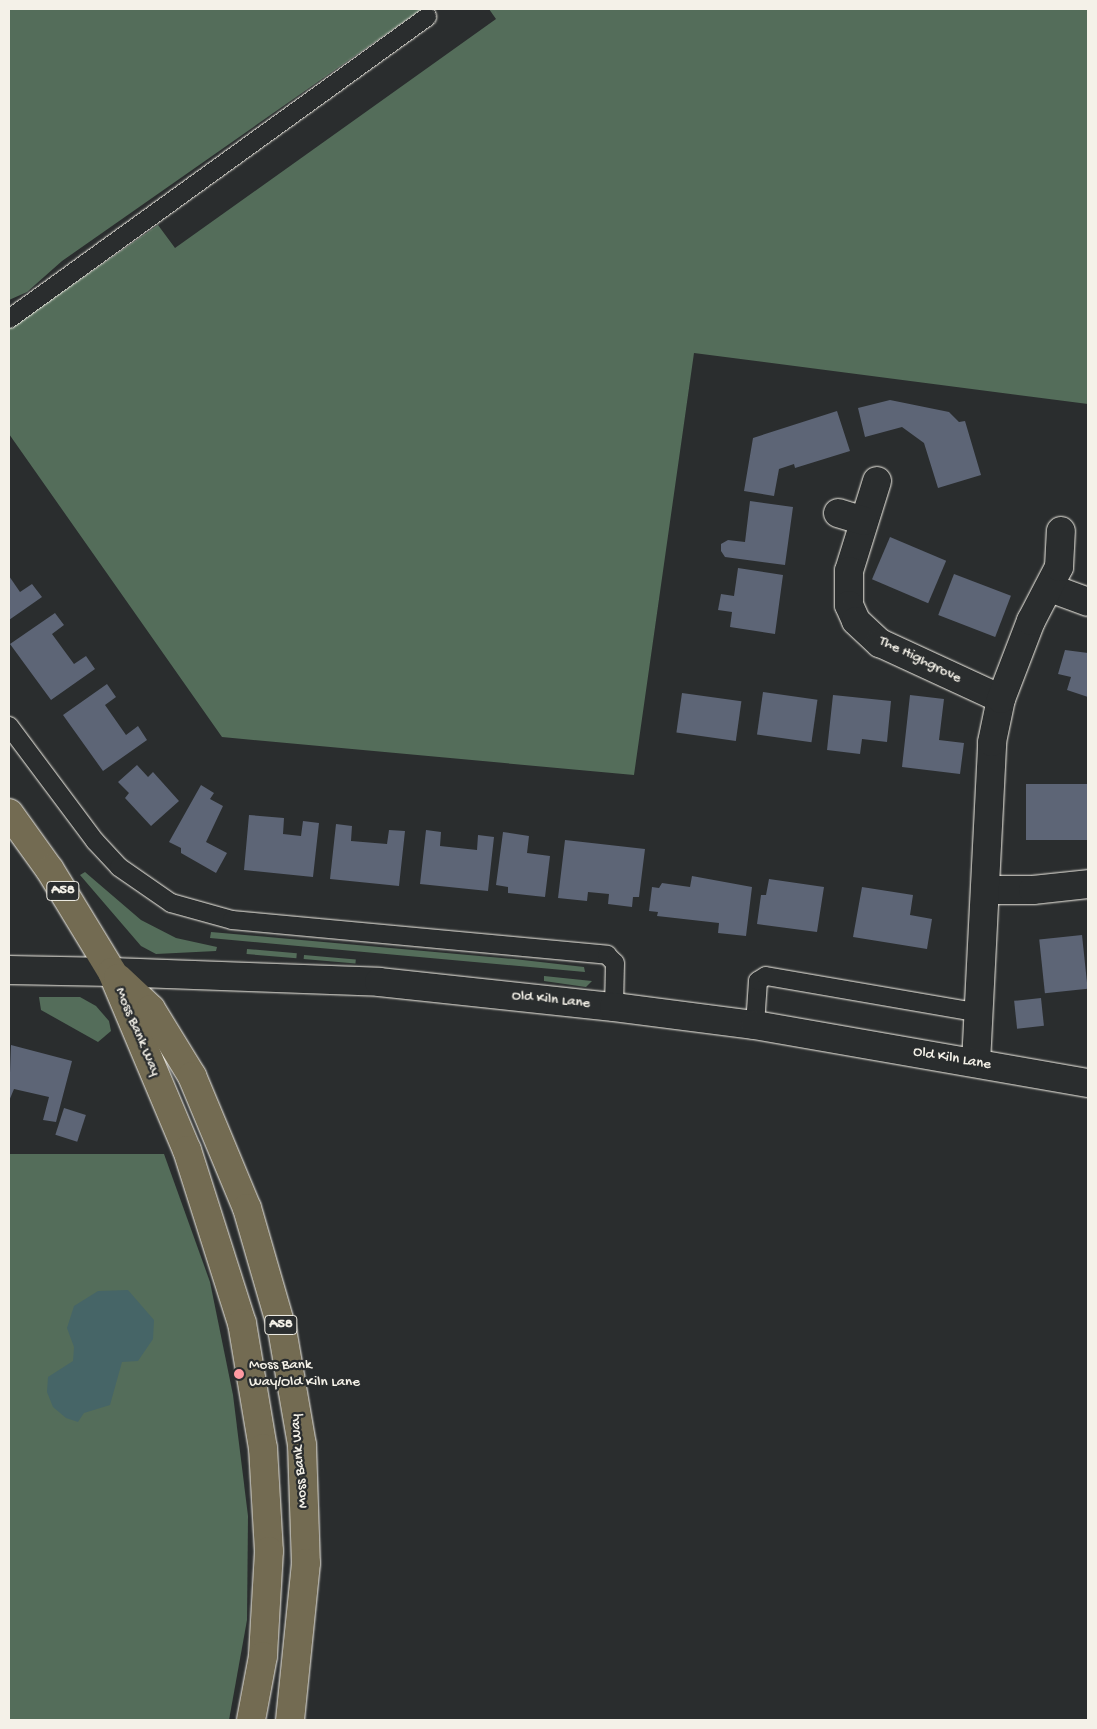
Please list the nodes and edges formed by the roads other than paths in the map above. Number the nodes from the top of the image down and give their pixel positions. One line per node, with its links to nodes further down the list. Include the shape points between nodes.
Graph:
1 (427, 17): 2 (lane)
2 (9, 319)
3 (877, 481): 5 (street, The Highgrove)
4 (838, 513): 5 (street)
5 (864, 521): 9 (street, The Highgrove, via 847,588 856,621 880,643)
6 (1062, 531): 7 (street, via 1059,567)
7 (1050, 588): 8 (street); 9 (street, via 1031,621)
8 (1088, 602)
9 (1001, 699): 13 (street, via 992,742)
10 (9, 726): 16 (lane, via 94,841 119,867 171,903 232,920 607,955 615,963)
11 (9, 813): 15 (highway, A58, via 50,870)
12 (1088, 884): 13 (street, via 1033,890)
13 (985, 890): 17 (street)
14 (9, 970): 15 (street, Old Kiln Lane)
15 (112, 972): 16 (street, Old Kiln Lane, via 379,982); 21 (highway, Moss Bank Way / A58, via 187,1150 242,1323 263,1448 269,1551 263,1656); 22 (highway, Moss Bank Way / A58, via 151,1010 192,1076 247,1208 282,1329 302,1446 306,1563)
16 (614, 1007): 18 (street, Old Kiln Lane)
17 (980, 1013): 18 (lane, via 766,976 758,981); 19 (street)
18 (755, 1025): 19 (street, Old Kiln Lane)
19 (976, 1062): 20 (street, Old Kiln Lane)
20 (1083, 1079)
21 (251, 1720)
22 (290, 1720)

